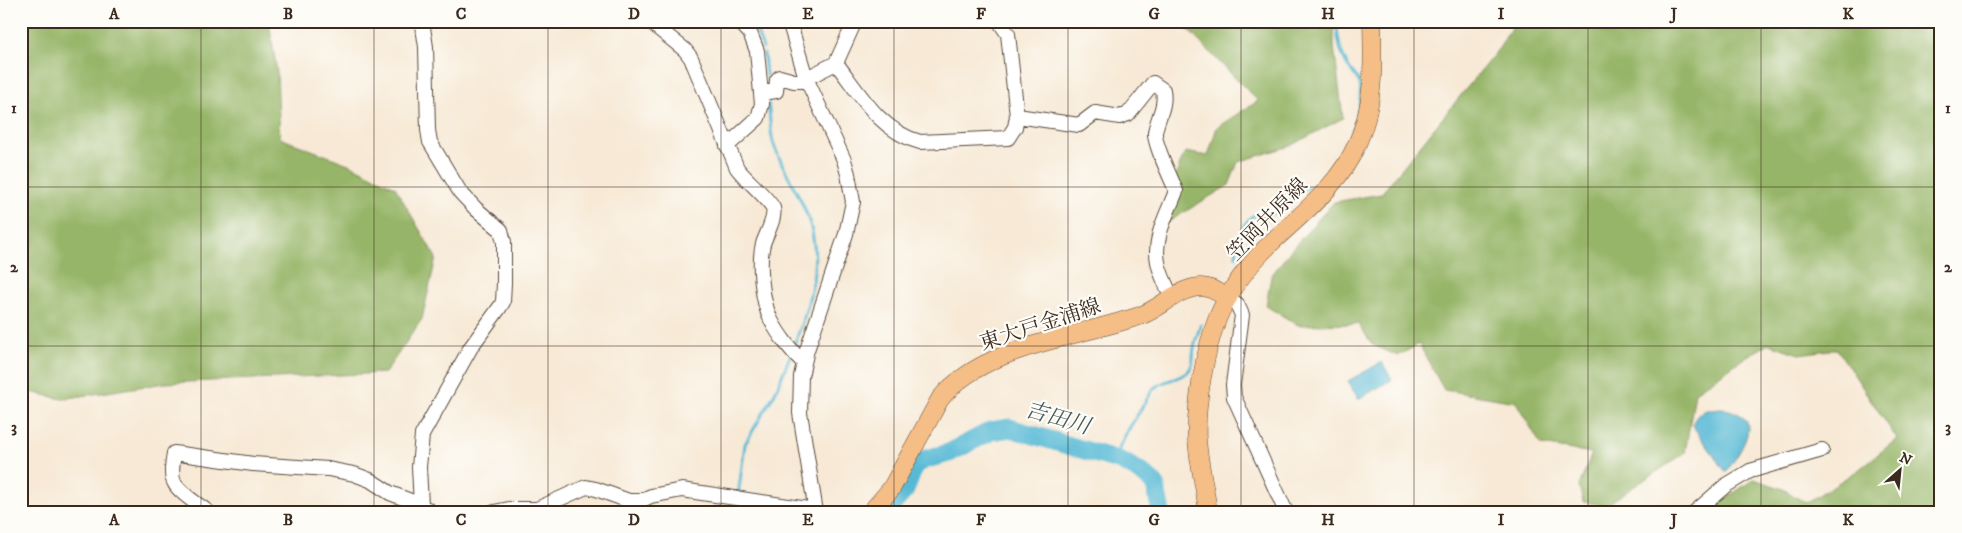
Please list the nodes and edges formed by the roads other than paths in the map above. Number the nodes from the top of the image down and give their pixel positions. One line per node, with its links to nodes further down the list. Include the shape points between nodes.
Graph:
1 (422, 21): 17 (street, via 430,142 460,192 500,230 505,263 503,302 471,347 422,435 419,467)
2 (648, 21): 12 (street, via 691,58)
3 (738, 21): 10 (street, via 750,33 757,51)
4 (789, 21): 9 (street)
5 (855, 21): 8 (street)
6 (999, 21): 11 (street, via 1008,34)
7 (1372, 21): 14 (main road, 笠岡井原線, via 1372,88 1358,144 1325,191 1257,258)
8 (836, 63): 9 (street); 11 (street, via 870,109 898,134 920,142 1008,138)
9 (806, 78): 10 (street, via 794,81 780,77 776,91); 15 (street, via 844,160 853,202 846,234)
10 (765, 93): 12 (street, via 758,118)
11 (1017, 116): 13 (street, via 1079,125 1095,113 1120,117 1128,114 1153,83 1163,90 1165,101 1155,141 1176,191 1158,239 1157,254)
12 (727, 146): 15 (street, via 743,177 772,205 774,212 761,253 762,281 771,321)
13 (1172, 298): 14 (main road, 東大戸金浦線, via 1200,287); 21 (main road, 東大戸金浦線, via 1139,316 1026,348 959,379 940,399 891,489)
14 (1228, 298): 22 (main road, 笠岡井原線, via 1217,319 1200,391 1197,440); 23 (street, via 1237,304 1242,315 1234,397)
15 (796, 354): 18 (street, via 800,413)
16 (1822, 450): 24 (street, via 1750,471 1725,486)
17 (426, 508): 19 (street, via 354,474 174,454 174,482)
18 (815, 511): 20 (street, via 682,490 629,501 586,487 537,509)
19 (208, 512)
20 (494, 512)
21 (872, 512)
22 (1208, 512)
23 (1286, 512)
24 (1694, 512)

